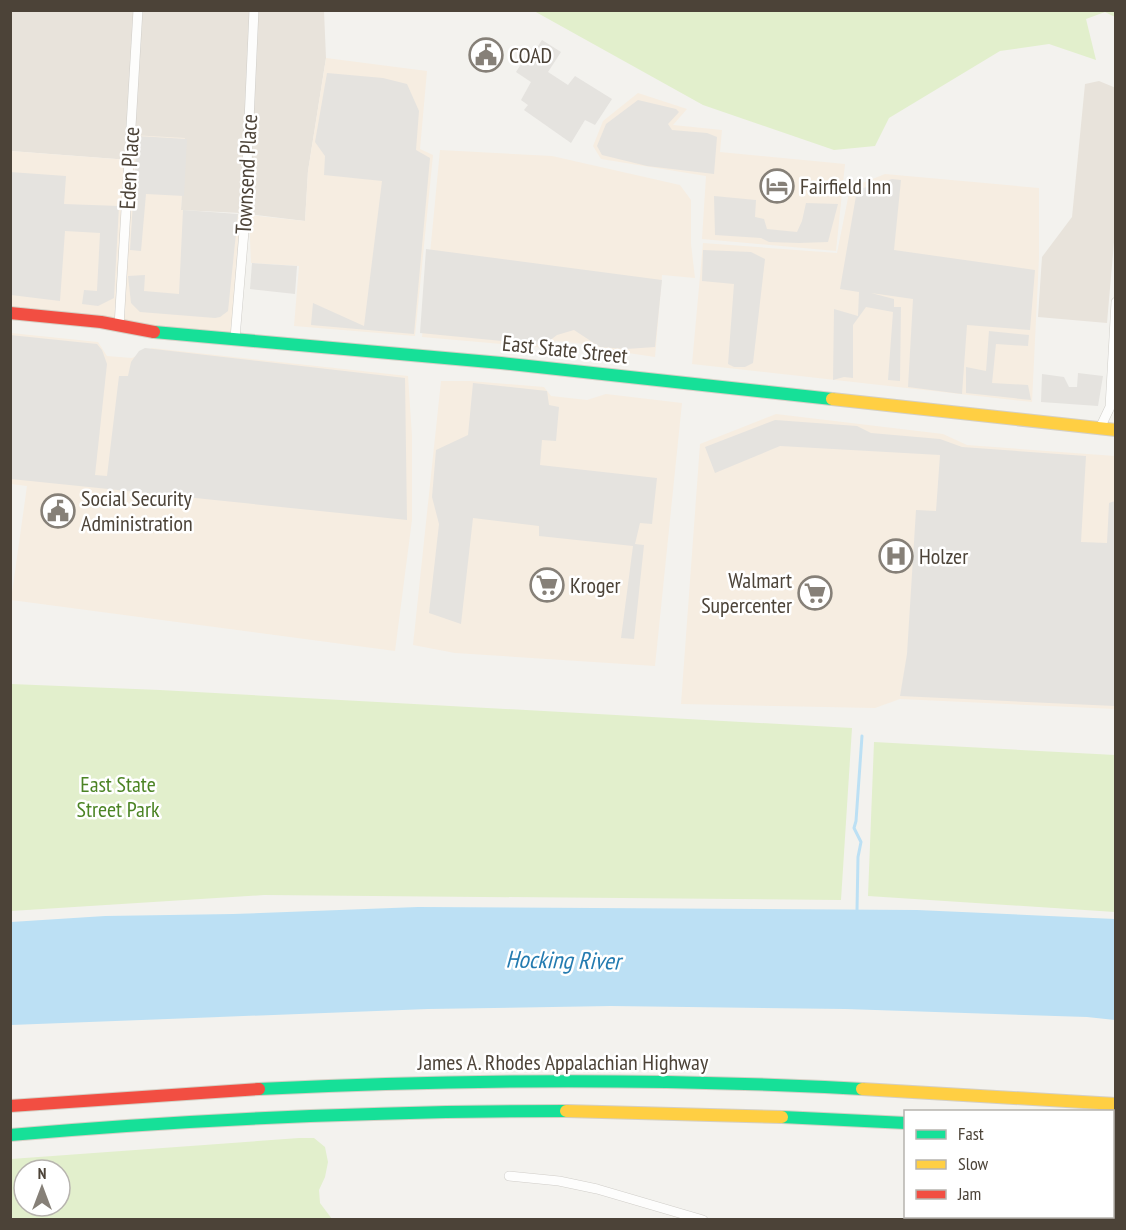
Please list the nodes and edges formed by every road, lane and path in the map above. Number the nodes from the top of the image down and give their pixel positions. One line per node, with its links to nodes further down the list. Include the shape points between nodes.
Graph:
1 (138, 10): 5 (street, Eden Place)
2 (254, 10): 6 (street, Townsend Place)
3 (1116, 302): 7 (street, via 1110,407)
4 (10, 313): 5 (main road, East State Street)
5 (119, 326): 6 (main road, East State Street)
6 (235, 338): 7 (main road, East State Street)
7 (1100, 428): 8 (main road, East State Street)
8 (1116, 430)
9 (1116, 1104): 10 (main road, James A. Rhodes Appalachian Highway, via 629,1080 515,1080 207,1091)
10 (10, 1106)
11 (904, 1123): 12 (main road, via 719,1113 460,1110 234,1118)
12 (10, 1135)
13 (509, 1176): 14 (street, via 597,1189)
14 (703, 1220)

